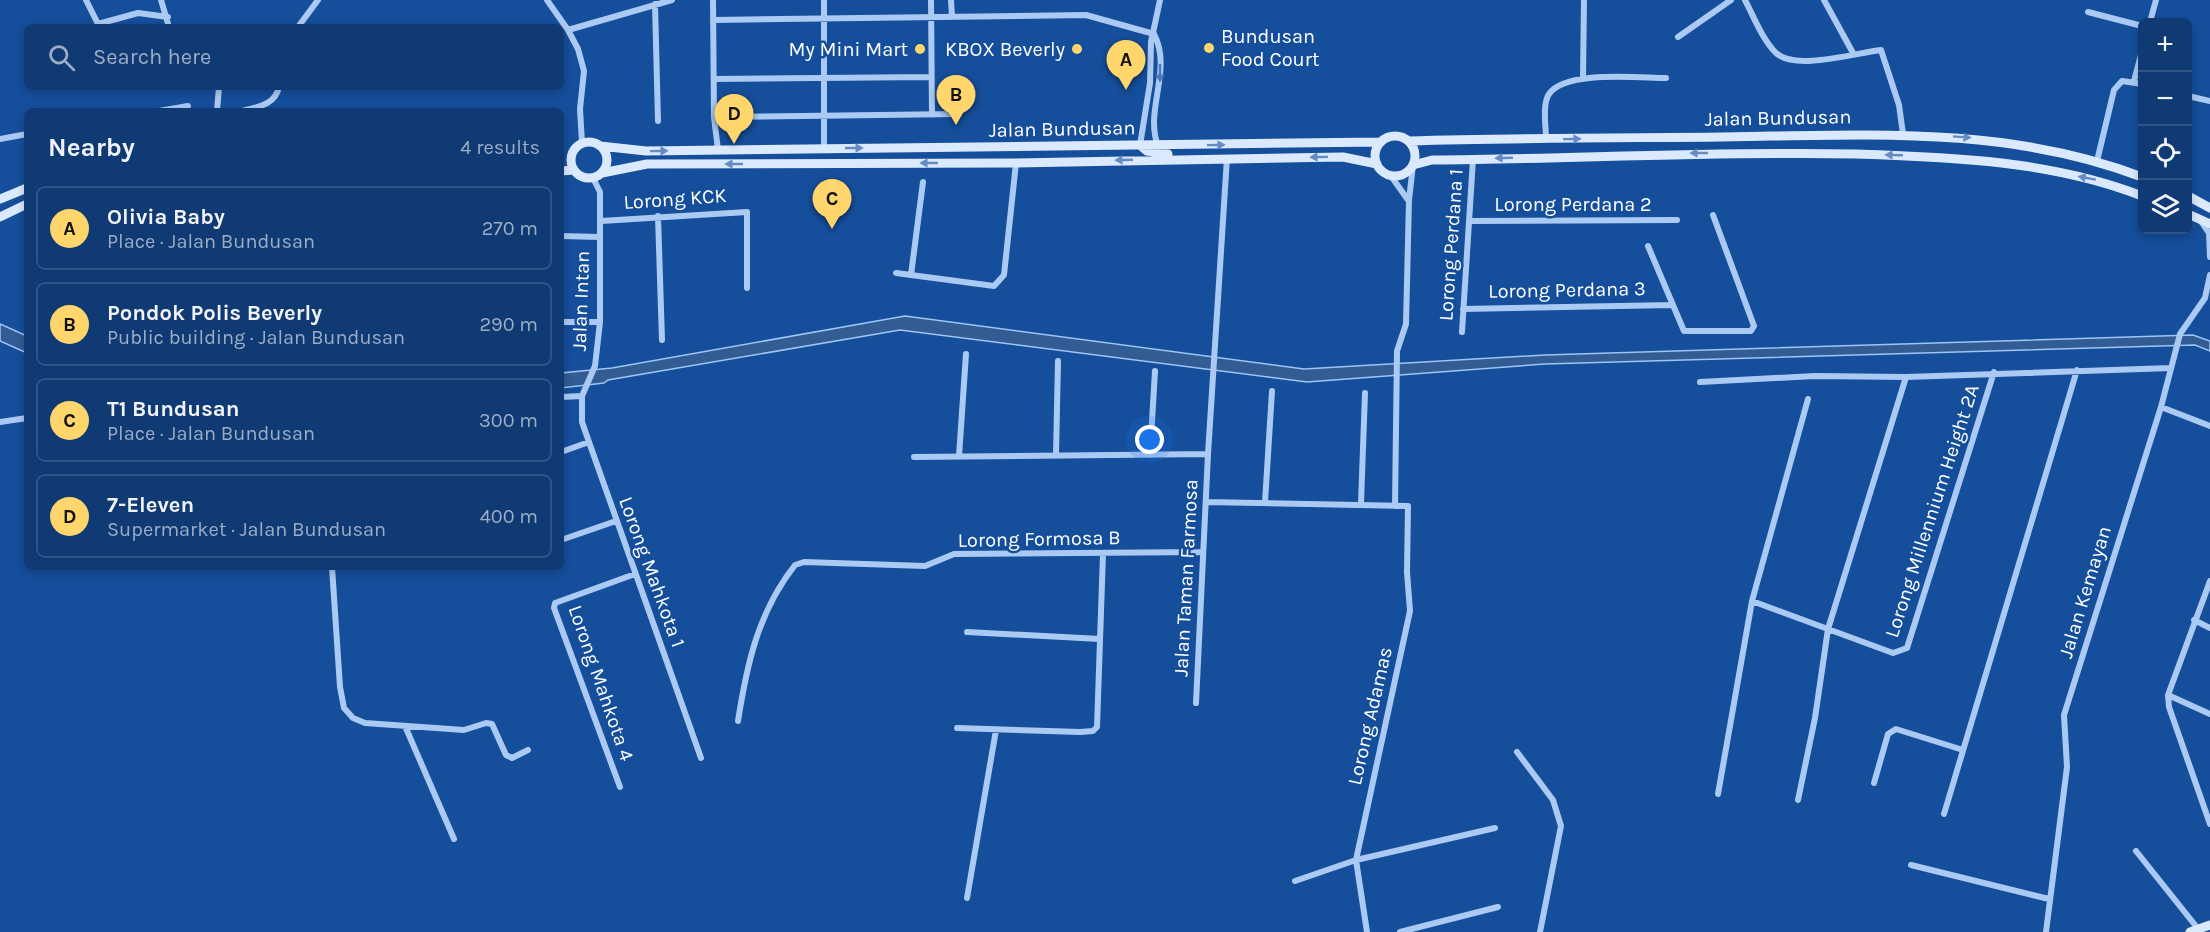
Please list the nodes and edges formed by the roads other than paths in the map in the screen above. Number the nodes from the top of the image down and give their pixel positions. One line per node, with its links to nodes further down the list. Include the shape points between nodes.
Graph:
1 (86, 0): 18 (street, via 98,24 138,14)
2 (161, 0): 18 (street)
3 (318, 0): 25 (street)
4 (547, 0): 26 (street)
5 (672, 0): 16 (street)
6 (713, 0): 23 (street)
7 (824, 0): 22 (street)
8 (931, 0): 20 (street)
9 (951, 0): 19 (street)
10 (1160, 0): 30 (street)
11 (1584, 0): 36 (street)
12 (1731, 0): 31 (street)
13 (1745, 0): 32 (street, via 1766,39 1785,59 1800,62)
14 (1824, 0): 32 (street)
15 (2156, 0): 21 (street)
16 (655, 4): 29 (street); 53 (street)
17 (2088, 12): 28 (street)
18 (168, 17): 24 (street)
19 (952, 17): 20 (street); 30 (street, via 1086,15)
20 (931, 18): 22 (street); 34 (street)
21 (2151, 18)
22 (824, 19): 23 (street); 35 (street)
23 (713, 20): 38 (street)
24 (169, 24)
25 (300, 24)
26 (564, 24)
27 (564, 24): 29 (street)
28 (2138, 25)
29 (568, 30): 60 (street, via 584,71 579,108)
30 (1154, 34): 61 (street); 63 (street, one-way to 63, via 1160,69 1152,128)
31 (1678, 37)
32 (1853, 53): 54 (street, via 1881,50 1899,105)
33 (2138, 66): 39 (street)
34 (932, 77): 35 (street); 50 (street)
35 (825, 78): 38 (street); 52 (street)
36 (1583, 78): 37 (street); 57 (street, via 1549,94)
37 (1666, 78)
38 (714, 79): 51 (street)
39 (2134, 81): 40 (street); 71 (street, via 2122,81 2114,90)
40 (2138, 82)
41 (219, 90): 47 (street)
42 (277, 90): 48 (street, via 272,100)
43 (2192, 97): 44 (street)
44 (2210, 101)
45 (188, 106): 46 (street)
46 (176, 108)
47 (217, 108)
48 (252, 108)
49 (957, 114): 50 (street)
50 (932, 115): 52 (street)
51 (714, 117): 52 (street); 65 (street)
52 (825, 117): 64 (street)
53 (658, 121)
54 (1903, 134): 57 (main road, Jalan Bundusan, one-way to 54); 71 (main road, Jalan Bundusan, one-way to 71, via 1989,139)
55 (24, 135): 56 (street)
56 (0, 139)
57 (1546, 140): 58 (main road, Jalan Bundusan)
58 (1409, 141): 59 (main road, Jalan Bundusan, via 1393,136); 74 (main road, via 1414,150)
59 (1380, 142): 63 (main road, Jalan Bundusan, one-way to 59); 73 (main road, via 1375,153)
60 (582, 143): 62 (main road); 66 (main road)
61 (1140, 145): 63 (main road, Jalan Bundusan); 64 (main road, Jalan Bundusan, one-way to 61); 68 (main road, via 1150,152)
62 (600, 146): 65 (main road, Jalan Bundusan, one-way to 65, via 646,151); 77 (main road, via 606,156)
63 (1158, 146)
64 (824, 148): 65 (main road, Jalan Bundusan)
65 (718, 150)
66 (572, 153): 67 (main road); 75 (main road)
67 (564, 154)
68 (1204, 158): 69 (main road, Jalan Bundusan); 72 (main road, Jalan Bundusan, one-way to 72)
69 (1227, 158): 73 (main road, Jalan Bundusan, one-way to 69, via 1343,157); 131 (street, Jalan Taman Farmosa)
70 (1473, 159): 74 (main road, Jalan Bundusan, via 1432,160); 83 (main road, Jalan Bundusan, one-way to 70, via 2102,180 1987,161 1908,156 1690,153); 96 (street, Lorong Perdana 1)
71 (2097, 161): 79 (main road, Jalan Bundusan)
72 (1016, 163): 77 (main road, Jalan Bundusan, one-way to 77, via 647,164); 103 (street, via 1004,275 994,286)
73 (1377, 164): 78 (main road, Jalan Bundusan)
74 (1413, 165): 78 (main road, Jalan Bundusan, via 1404,174); 86 (street)
75 (574, 170): 76 (main road); 80 (main road, via 582,177)
76 (564, 171)
77 (602, 173): 80 (main road)
78 (1391, 176): 86 (street)
79 (2138, 176)
80 (593, 178): 95 (street, Jalan Intan, via 600,192)
81 (923, 182): 103 (street)
82 (24, 189): 85 (main road)
83 (2138, 194)
84 (2192, 199): 88 (main road)
85 (0, 200)
86 (1409, 200): 139 (street, via 1406,324 1397,351)
87 (24, 205): 92 (main road)
88 (2210, 208)
89 (1713, 215): 106 (street, via 1753,328 1749,332 1689,332 1681,326)
90 (658, 216): 95 (street, Lorong KCK); 105 (street, Lorong KCK, via 747,212); 111 (street)
91 (2192, 216): 93 (main road)
92 (0, 217)
93 (2200, 219): 97 (main road); 101 (street, via 2209,233)
94 (1677, 220): 96 (street, Lorong Perdana 2)
95 (601, 221): 99 (street, Jalan Intan)
96 (1469, 221): 107 (street, Lorong Perdana 1)
97 (2210, 224)
98 (564, 236): 99 (street)
99 (600, 237): 109 (street, Jalan Intan)
100 (1648, 246): 106 (street)
101 (2210, 257)
102 (896, 273): 103 (street)
103 (911, 275)
104 (2210, 275): 114 (street, Jalan Kemayan, via 2205,298 2180,334)
105 (747, 288)
106 (1672, 305): 107 (street, Lorong Perdana 3)
107 (1463, 309): 110 (street, Lorong Perdana 1)
108 (564, 322): 109 (street)
109 (600, 322): 122 (street, Jalan Intan, via 595,366)
110 (1462, 333)
111 (662, 340)
112 (966, 354): 134 (street)
113 (1058, 361): 132 (street)
114 (2170, 368): 115 (street); 125 (street, Jalan Kemayan)
115 (2077, 370): 117 (street); 161 (street)
116 (1155, 371): 133 (street)
117 (1994, 372): 118 (street); 150 (street, Lorong Millennium Height 2A, via 1907,648 1893,653)
118 (1906, 377): 119 (street, via 1815,376); 150 (street)
119 (1700, 382)
120 (1272, 391): 137 (street)
121 (1365, 393): 138 (street)
122 (582, 396): 123 (street); 129 (street, Lorong Mahkota 1, via 582,422)
123 (564, 397)
124 (1808, 399): 147 (street)
125 (2161, 406): 128 (street); 177 (street, Jalan Kemayan, via 2064,715 2067,767)
126 (24, 418): 127 (street)
127 (0, 422)
128 (2210, 426)
129 (588, 442): 130 (street); 140 (street, Lorong Mahkota 1)
130 (564, 451)
131 (1208, 454): 133 (street); 136 (street, Jalan Taman Farmosa)
132 (1056, 455): 133 (street); 134 (street)
133 (1150, 455)
134 (959, 456): 135 (street)
135 (914, 457)
136 (1206, 502): 137 (street); 142 (street, Jalan Taman Farmosa)
137 (1265, 502): 138 (street)
138 (1361, 503): 139 (street)
139 (1395, 506): 173 (street, Lorong Adamas, via 1408,506 1410,611)
140 (616, 521): 141 (street); 145 (street, Lorong Mahkota 1)
141 (564, 539)
142 (1203, 552): 143 (street, Lorong Formosa B); 154 (street, Jalan Taman Farmosa)
143 (1103, 554): 152 (street); 156 (street, Lorong Formosa B, via 954,554 925,566 804,562 795,565 751,649)
144 (332, 570): 157 (street, via 339,687 344,708 365,723)
145 (635, 574): 163 (street, Lorong Mahkota 1); 165 (street, Lorong Mahkota 4, via 555,603 554,608)
146 (2210, 581): 148 (street)
147 (1752, 602): 150 (street); 166 (street)
148 (2194, 620): 149 (street); 153 (street)
149 (2210, 628)
150 (1828, 629): 167 (street)
151 (967, 632): 152 (street)
152 (1100, 639): 159 (street, via 1097,726 1093,731)
153 (2168, 695): 155 (street); 169 (street)
154 (1197, 703)
155 (2210, 714)
156 (738, 722)
157 (405, 726): 160 (street, via 464,730 492,724 506,755 512,758); 171 (street)
158 (957, 728): 159 (street)
159 (996, 730): 176 (street)
160 (528, 750)
161 (1962, 750): 164 (street, via 1896,729 1888,734); 168 (street)
162 (1518, 752): 183 (street, via 1553,800 1561,826)
163 (701, 758)
164 (1875, 783)
165 (620, 787)
166 (1718, 794)
167 (1798, 800)
168 (1944, 814)
169 (2210, 824)
170 (1495, 828): 173 (street)
171 (454, 839)
172 (2136, 851): 180 (street)
173 (1356, 860): 175 (street); 181 (street, Lorong Adamas)
174 (1911, 865): 177 (street)
175 (1295, 881)
176 (967, 898)
177 (2049, 899): 184 (street, Jalan Kemayan)
178 (1498, 907): 182 (street)
179 (2210, 925): 180 (main road)
180 (2195, 931)
181 (1367, 932)
182 (1400, 932)
183 (1540, 932)
184 (2046, 932)

